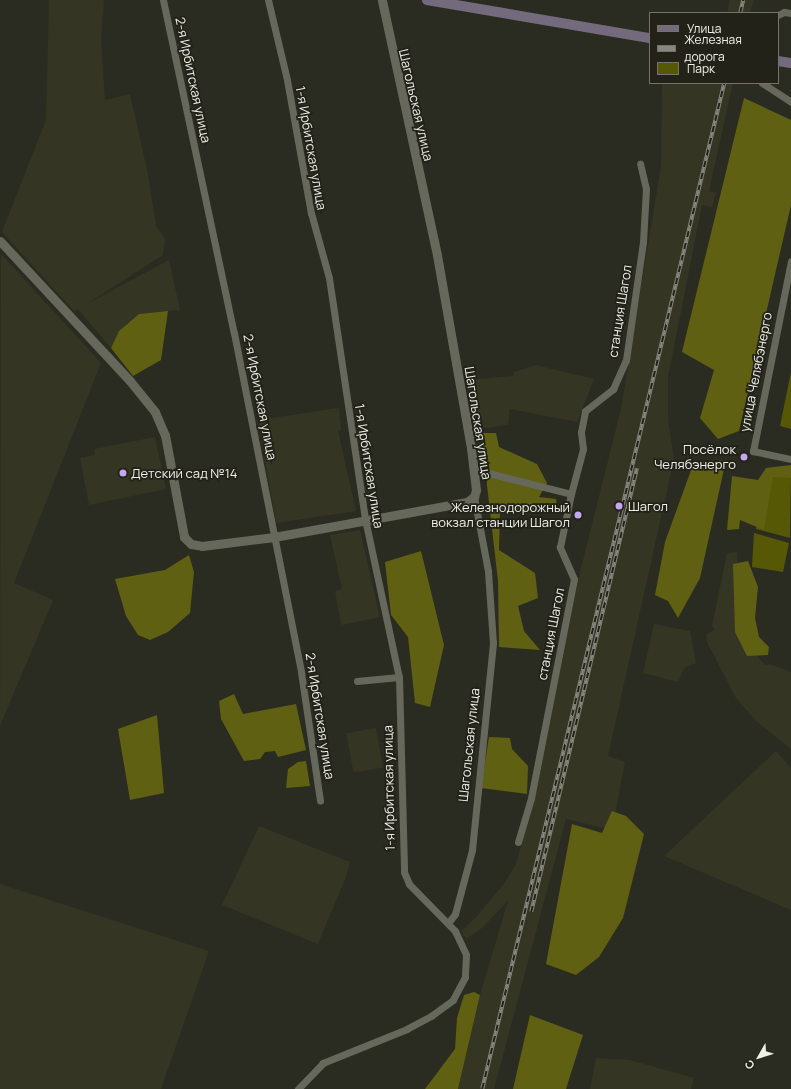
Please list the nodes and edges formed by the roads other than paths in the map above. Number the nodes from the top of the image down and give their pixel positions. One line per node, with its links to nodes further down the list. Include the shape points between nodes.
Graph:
1 (163, 0): 20 (street, 2-я Ирбитская улица, via 234,333)
2 (268, 0): 19 (street, 1-я Ирбитская улица, via 287,80 311,213 329,278)
3 (382, 0): 16 (street, Шагольская улица, via 437,255)
4 (427, 0): 7 (main road)
5 (791, 13): 6 (street)
6 (779, 14)
7 (647, 37)
8 (779, 60): 9 (main road)
9 (791, 63)
10 (764, 84): 11 (street)
11 (791, 102)
12 (640, 164): 17 (street, станция Шагол, via 646,189 643,234 626,360 613,389 585,411 581,432 583,449)
13 (0, 241): 20 (street, via 130,381 154,412 165,436 186,541 202,546)
14 (791, 261): 15 (street, улица Челябэнерго, via 753,451)
15 (791, 459)
16 (473, 468): 17 (street); 18 (street, Шагольская улица)
17 (571, 494): 24 (street, станция Шагол, via 560,547 574,579 531,798)
18 (474, 497): 19 (street, via 458,504); 25 (street, Шагольская улица, via 488,571 493,643 472,850 455,914)
19 (365, 520): 20 (street); 21 (street, 1-я Ирбитская улица)
20 (274, 537): 23 (street, 2-я Ирбитская улица, via 301,672)
21 (399, 677): 22 (street); 25 (street, 1-я Ирбитская улица, via 404,872 409,884)
22 (357, 682)
23 (320, 801)
24 (518, 842)
25 (448, 923): 26 (street, 1-я Ирбитская улица, via 460,939 466,955 465,977 453,1000 407,1029 323,1063)
26 (298, 1089)

